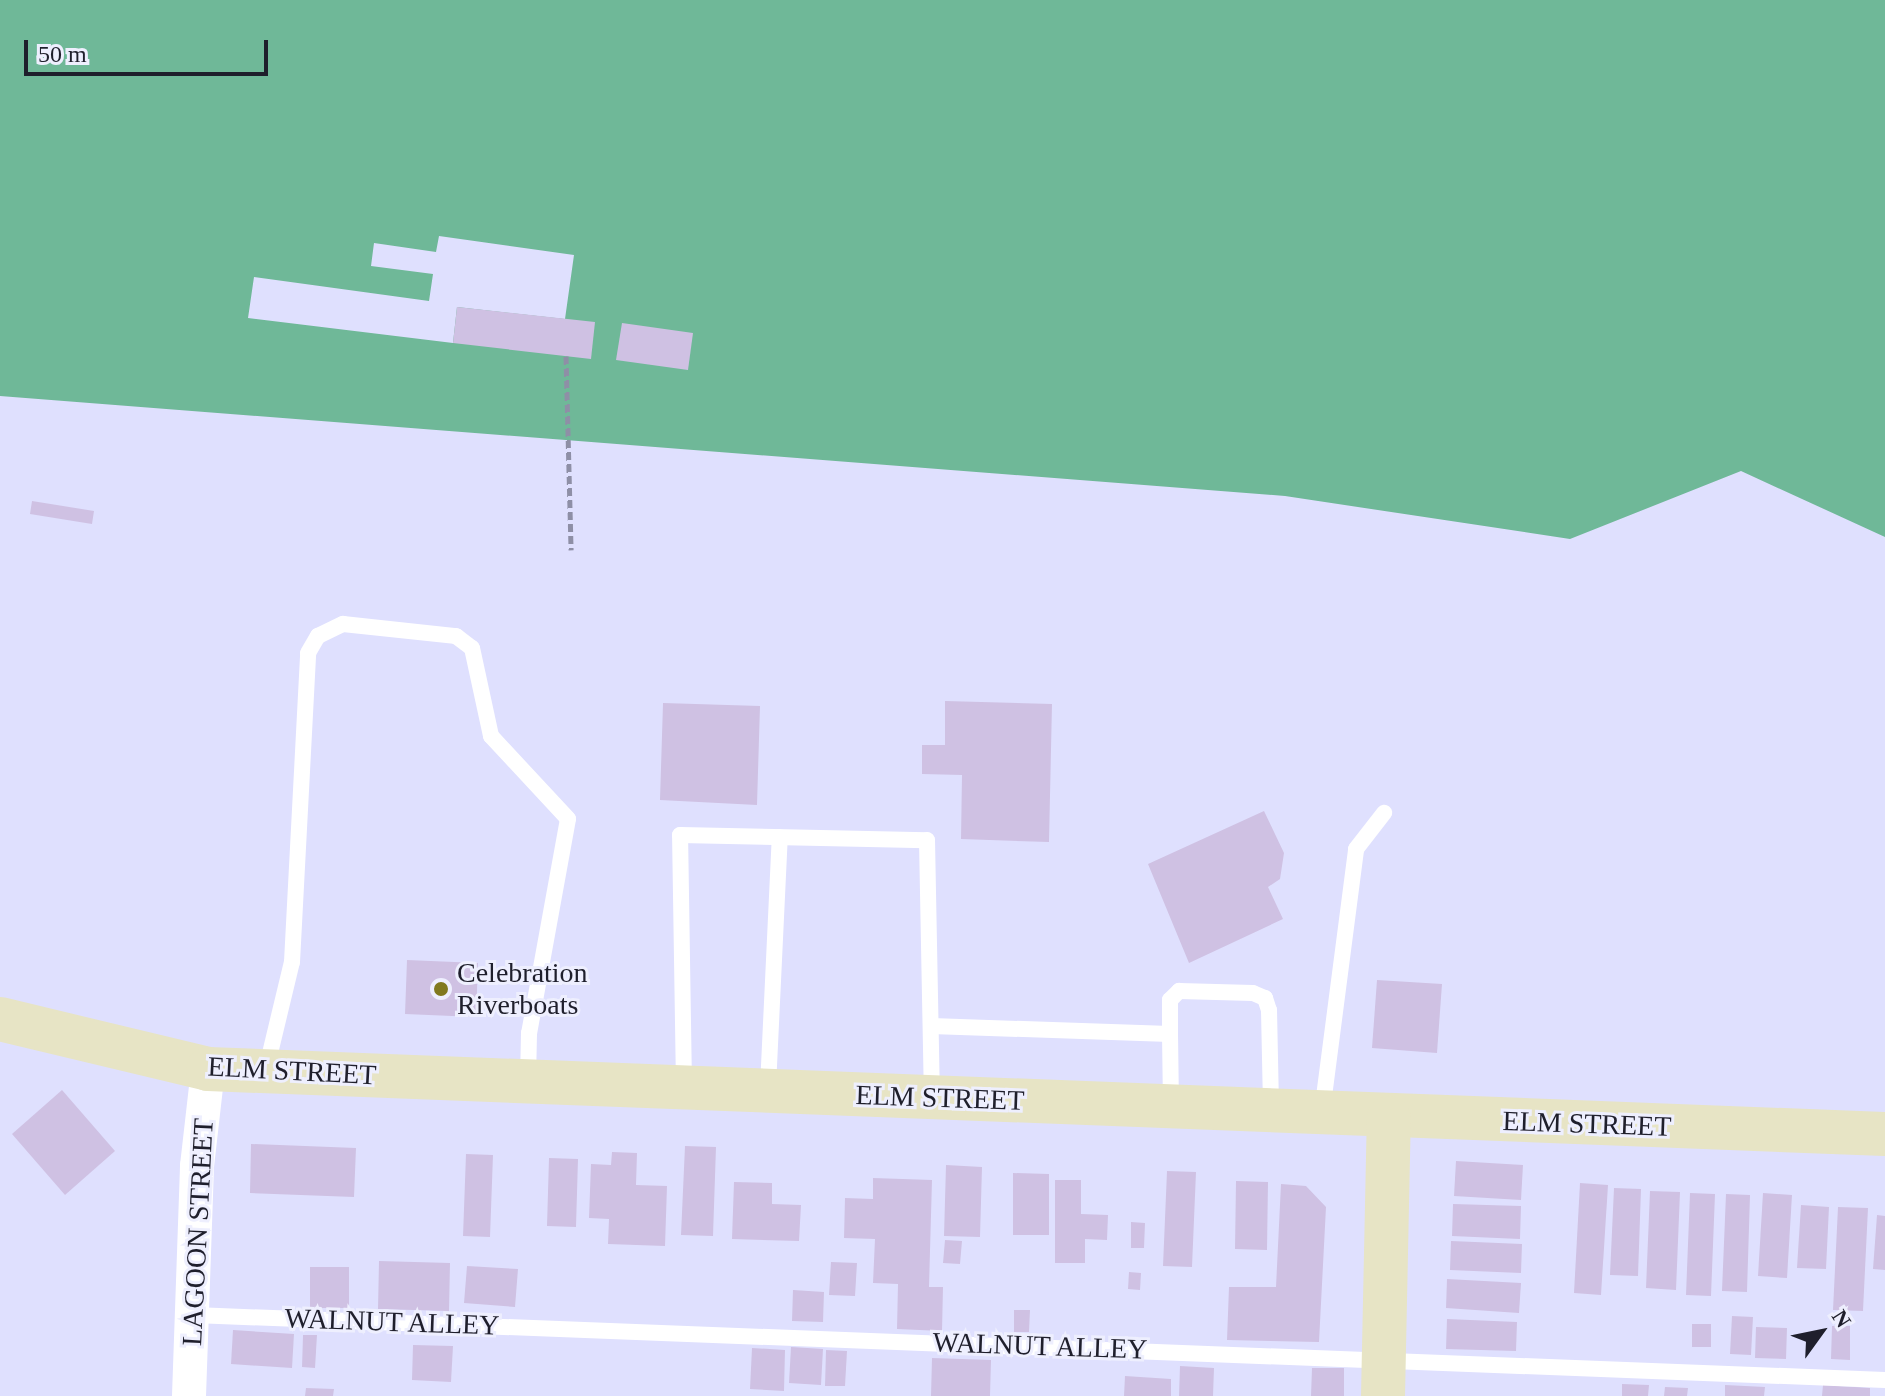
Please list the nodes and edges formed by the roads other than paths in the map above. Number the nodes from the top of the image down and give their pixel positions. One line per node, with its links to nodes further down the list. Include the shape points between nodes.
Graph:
1 (1384, 813): 14 (lane, via 1356,849)
2 (780, 837): 4 (lane, via 927,840); 9 (lane, via 680,835); 10 (lane)
3 (0, 1019): 6 (main road, ELM STREET)
4 (931, 1026): 5 (lane); 11 (lane)
5 (1170, 1034): 12 (lane); 13 (lane, via 1170,1000 1179,991 1265,998)
6 (208, 1069): 7 (main road, ELM STREET); 17 (street, LAGOON STREET, via 197,1166)
7 (266, 1071): 8 (main road, ELM STREET); 8 (lane, via 292,962 308,653 318,636 343,624 456,636 472,648 491,736 568,819 529,1033)
8 (528, 1082): 9 (main road, ELM STREET)
9 (684, 1087): 10 (main road, ELM STREET)
10 (768, 1091): 11 (main road, ELM STREET)
11 (932, 1097): 12 (main road, ELM STREET)
12 (1171, 1107): 13 (main road, ELM STREET)
13 (1271, 1112): 14 (main road, ELM STREET)
14 (1322, 1115): 15 (main road, ELM STREET)
15 (1389, 1118): 16 (main road, ELM STREET); 18 (main road)
16 (1885, 1134)
17 (194, 1315): 18 (lane, WALNUT ALLEY); 20 (street, LAGOON STREET)
18 (1384, 1378): 19 (lane, WALNUT ALLEY)
19 (1885, 1380)
20 (189, 1396)

